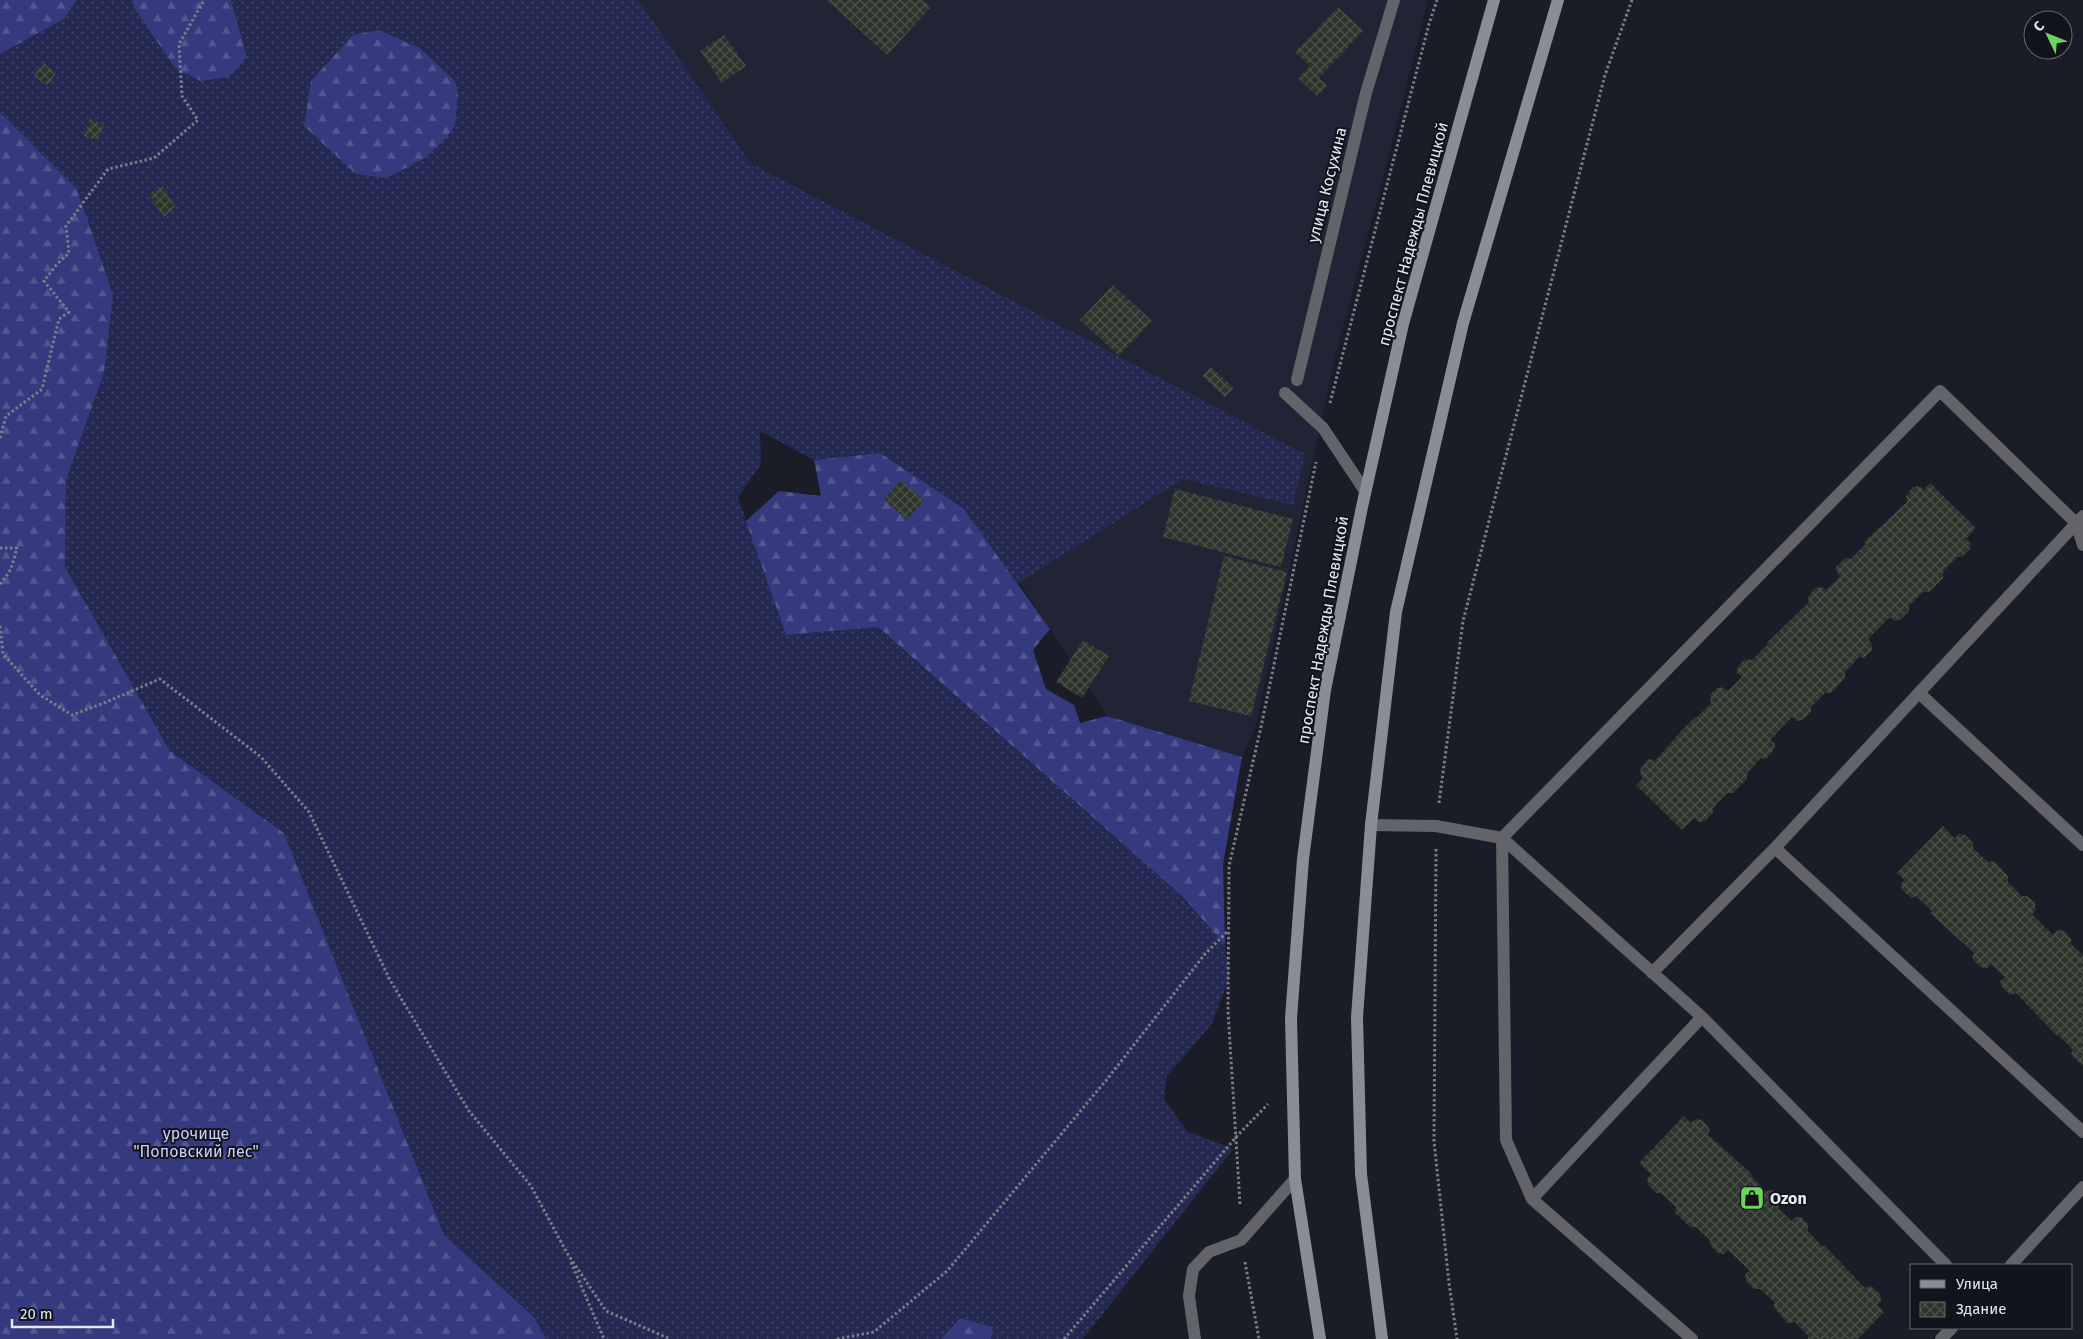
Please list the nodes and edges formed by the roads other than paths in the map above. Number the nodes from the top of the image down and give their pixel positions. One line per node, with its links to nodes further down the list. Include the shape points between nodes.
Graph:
1 (1394, 0): 4 (street, улица Косухина, via 1366,93)
2 (1494, 0): 6 (main road, проспект Надежды Плевицкой, via 1403,324)
3 (1558, 0): 10 (main road, via 1463,324 1396,612)
4 (1297, 380)
5 (1285, 393): 6 (street, via 1324,428)
6 (1365, 490): 17 (main road, проспект Надежды Плевицкой, via 1324,690 1303,859 1291,1018)
7 (2080, 519): 8 (street); 9 (street); 11 (street, via 1940,391)
8 (2083, 545)
9 (1919, 693): 12 (street); 13 (street)
10 (1371, 825): 11 (street, via 1436,826); 25 (main road, via 1357,1017 1361,1174)
11 (1502, 838): 14 (street); 19 (street, via 1506,1140)
12 (2083, 845)
13 (1774, 848): 14 (street); 16 (street)
14 (1652, 974): 15 (street)
15 (1702, 1017): 19 (street); 20 (street)
16 (2083, 1132)
17 (1295, 1179): 23 (street, via 1242,1240 1208,1252 1193,1268 1189,1296); 24 (main road, проспект Надежды Плевицкой)
18 (2083, 1187): 21 (street)
19 (1532, 1199): 26 (street)
20 (1945, 1264)
21 (2012, 1264)
22 (1951, 1329): 27 (street)
23 (1195, 1339)
24 (1320, 1339)
25 (1382, 1339)
26 (1692, 1339)
27 (1941, 1339)

